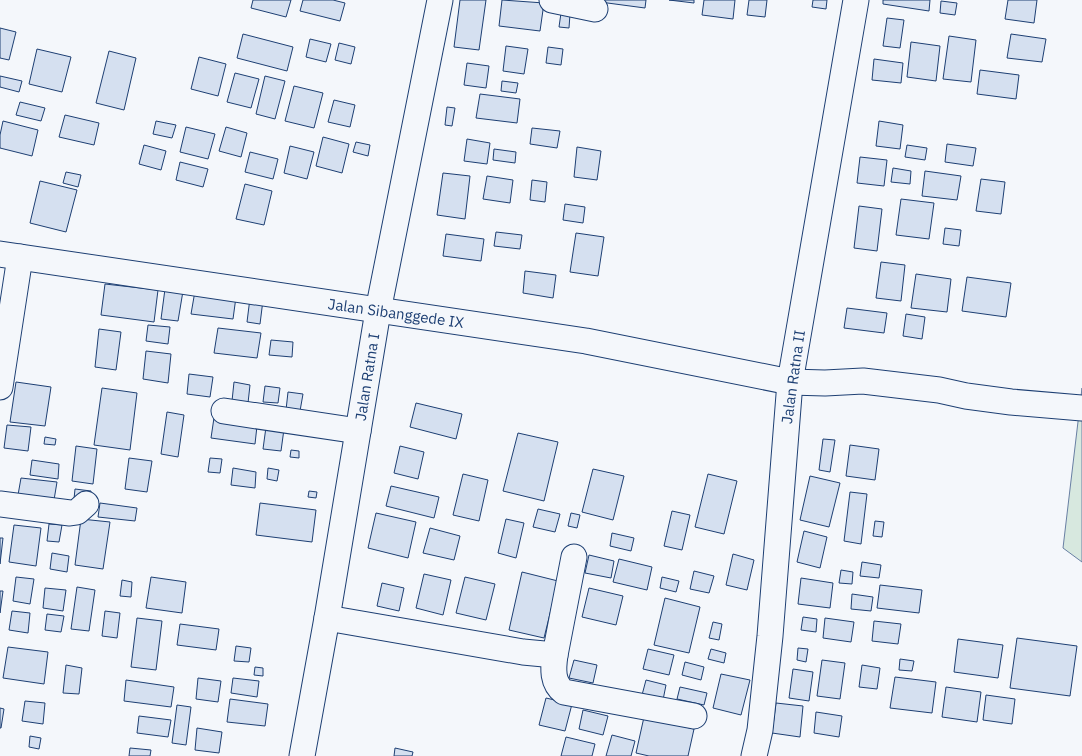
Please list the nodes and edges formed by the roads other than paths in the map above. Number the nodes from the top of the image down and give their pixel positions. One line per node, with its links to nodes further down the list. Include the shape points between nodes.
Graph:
1 (440, 0): 6 (street, Jalan Ratna I)
2 (552, 0): 4 (street)
3 (856, 0): 7 (street, Jalan Ratna II)
4 (595, 9)
5 (10, 255): 6 (street, Jalan Sibanggede IX); 8 (street)
6 (378, 311): 7 (street, Jalan Sibanggede IX, via 586,341); 11 (street, Jalan Ratna I)
7 (790, 382): 9 (street, Jalan Sibanggede IX, via 863,381 1011,402); 19 (street, Jalan Ratna II, via 770,636 760,730)
8 (0, 387)
9 (1082, 408)
10 (224, 411): 11 (street)
11 (358, 431): 15 (street, Jalan Ratna I)
12 (0, 504): 13 (street, via 70,513 77,512)
13 (86, 504)
14 (574, 557): 16 (street)
15 (327, 618): 16 (street); 18 (street, Jalan Ratna I)
16 (555, 655): 17 (street, via 554,679 564,692)
17 (694, 716)
18 (302, 756)
19 (754, 756)

